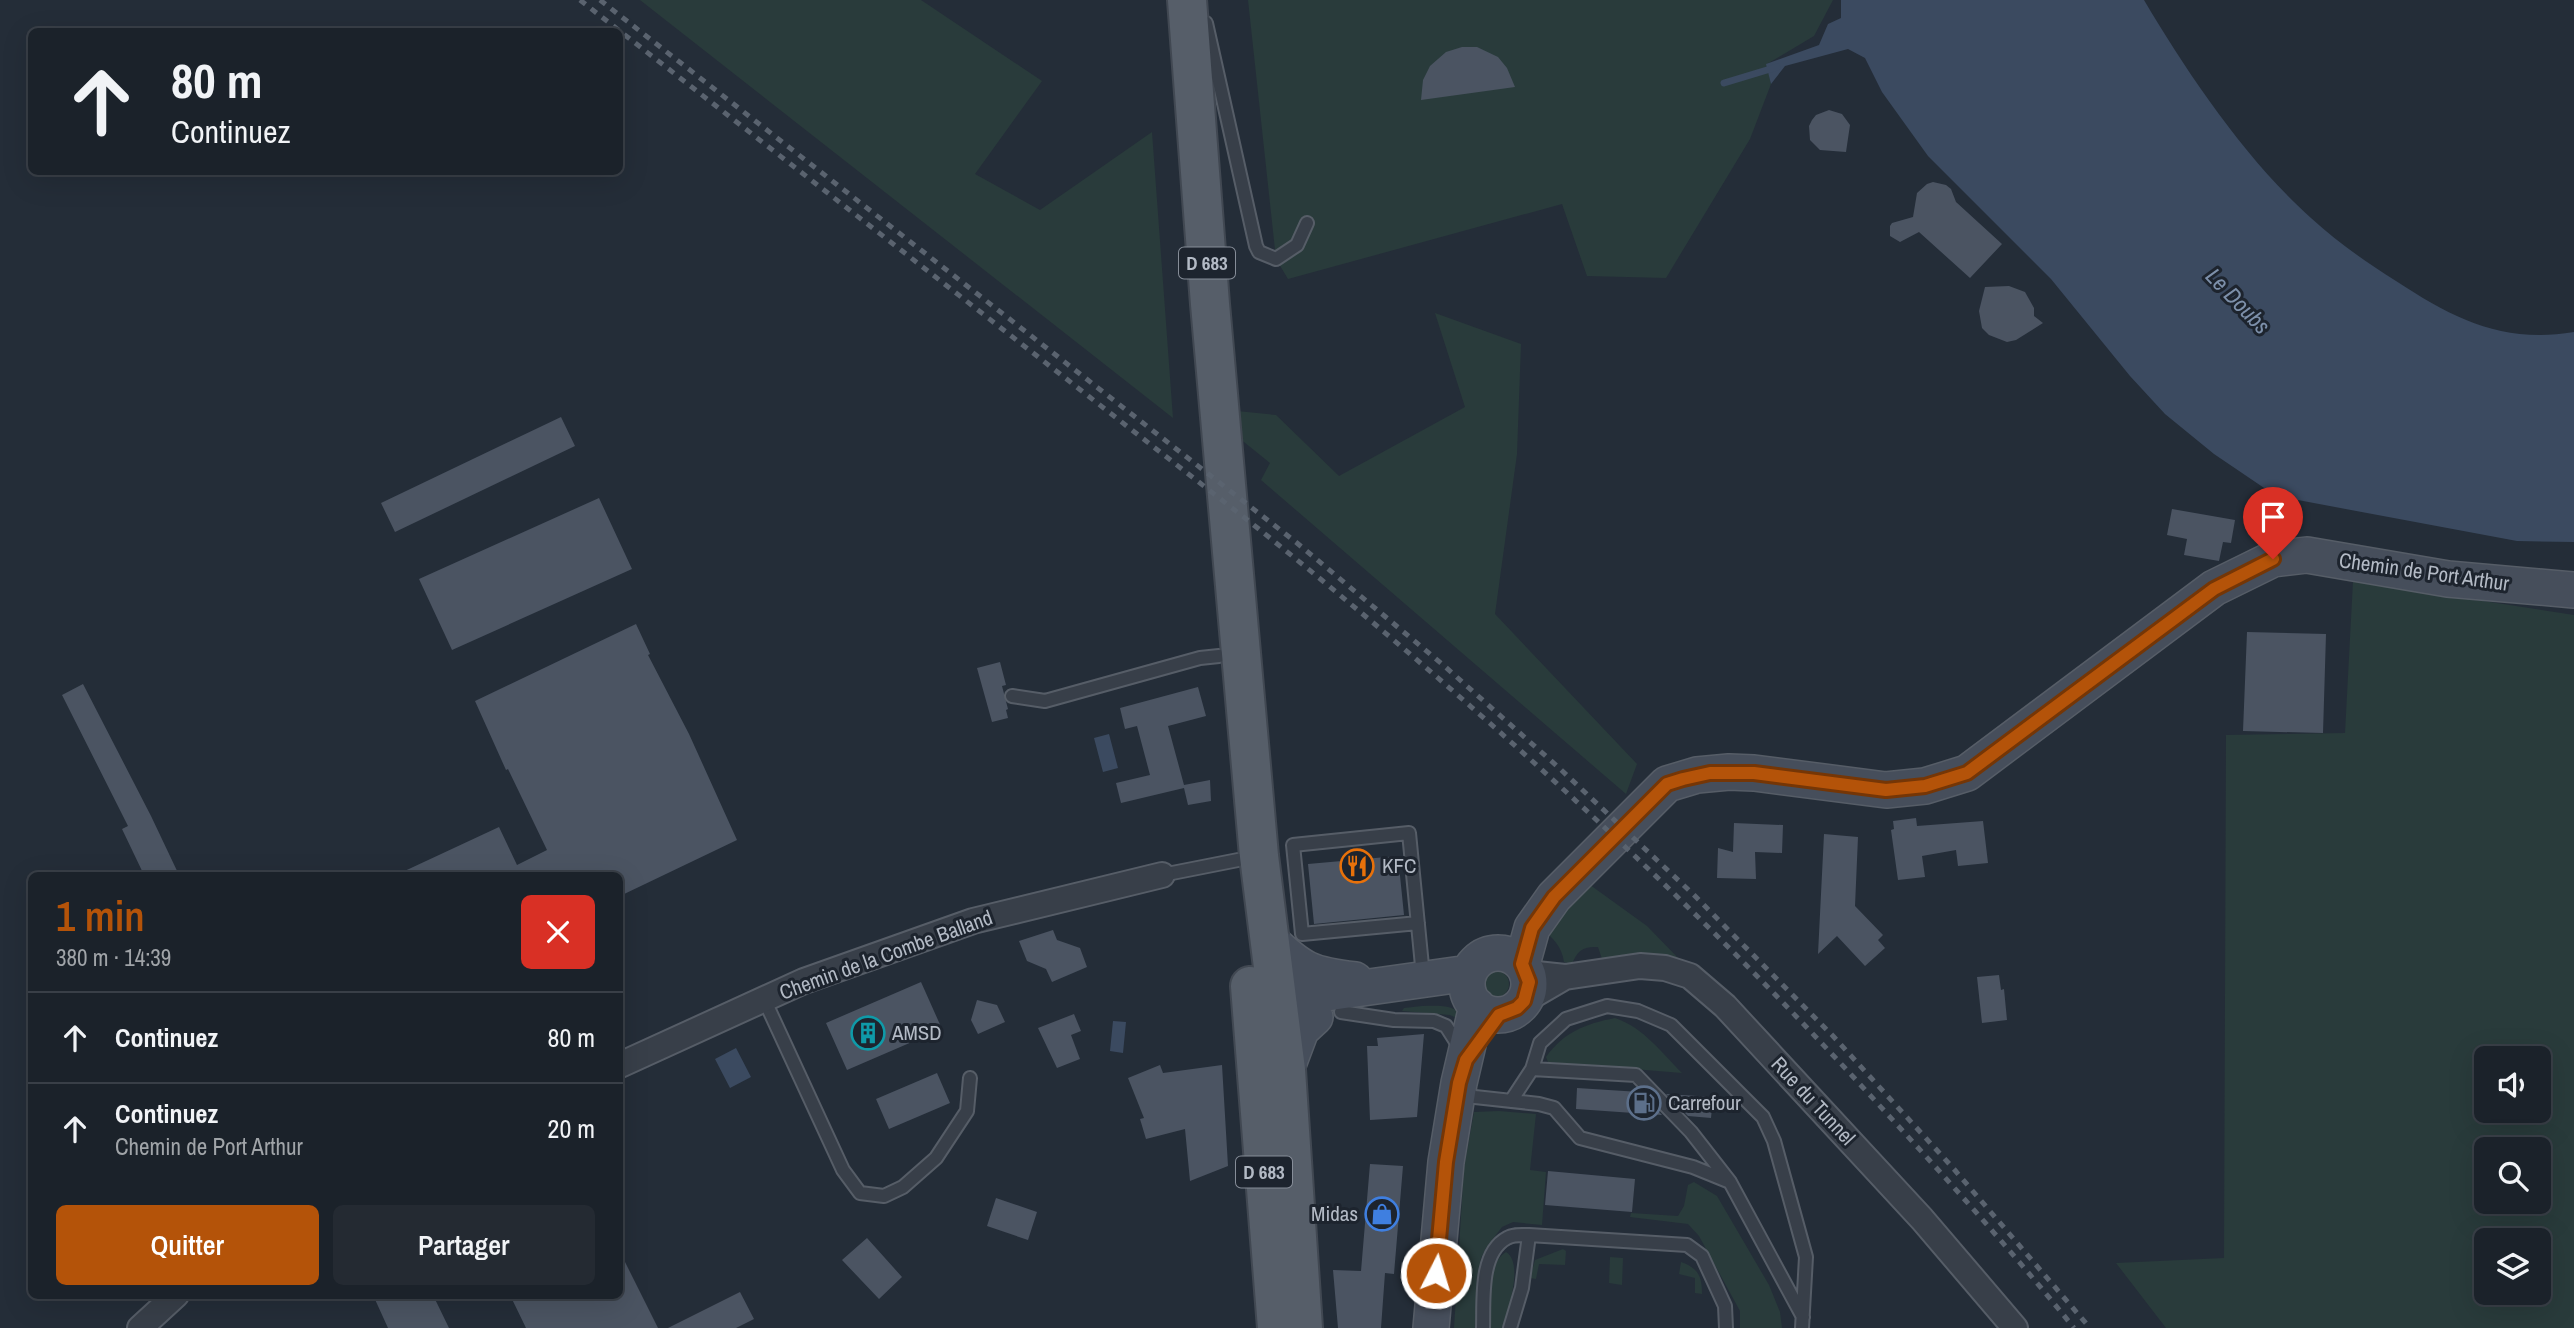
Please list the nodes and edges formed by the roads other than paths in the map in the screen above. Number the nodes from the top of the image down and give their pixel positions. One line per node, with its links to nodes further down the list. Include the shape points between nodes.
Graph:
1 (1167, 0): 5 (main road, D 683)
2 (1195, 6): 3 (lane, via 1259,253 1276,259 1297,245); 10 (main road, D 683, via 1210,304)
3 (1307, 223)
4 (2574, 590): 12 (street, Chemin de Port Arthur, via 2448,579 2307,555 2273,559 2214,589 1967,773 1925,786 1886,790 1754,773 1710,773 1667,784 1554,897 1522,921)
5 (1219, 656): 6 (lane, via 1045,701); 7 (main road, D 683)
6 (1012, 696)
7 (1238, 860): 8 (lane); 15 (main road, D 683)
8 (1162, 876): 14 (street, Chemin de la Combe Balland, via 973,921)
9 (1418, 923): 9 (lane, via 1409,833 1293,845 1302,934); 11 (lane)
10 (1269, 940): 13 (street, via 1305,970); 15 (main road, D 683)
11 (1423, 980): 12 (street); 13 (street)
12 (1499, 985): 15 (street, via 1444,999); 16 (street, Chemin de Port Arthur); 32 (street, Rue du Tunnel, via 1640,966 1690,976 1725,1006 1922,1219)
13 (1382, 986): 15 (street)
14 (764, 999): 17 (street, Chemin de la Combe Balland); 19 (lane, via 844,1170 860,1193 884,1196 936,1158 967,1111)
15 (1293, 1014): 16 (lane, via 1434,1021 1446,1026); 26 (main road, D 683); 27 (main road, D 683, via 1286,1070)
16 (1466, 1060): 20 (lane, via 1465,1089 1469,1094); 28 (street, via 1446,1162)
17 (623, 1064)
18 (1532, 1069): 20 (lane); 21 (lane, via 1636,1075 1691,1132); 24 (lane, via 1540,1043 1566,1019 1607,1006 1638,1011 1671,1025 1763,1117 1774,1141 1805,1256)
19 (970, 1078)
20 (1511, 1101): 21 (lane, via 1554,1108 1580,1138 1693,1167)
21 (1730, 1182): 24 (lane)
22 (1529, 1235): 29 (lane, via 1509,1236 1498,1244 1488,1263); 30 (lane, via 1522,1288); 31 (lane, via 1687,1245 1703,1256 1725,1306)
23 (172, 1299): 25 (street)
24 (1802, 1323)
25 (141, 1328)
26 (1277, 1328)
27 (1303, 1328)
28 (1431, 1328)
29 (1483, 1328)
30 (1510, 1328)
31 (1726, 1328)
32 (2015, 1328)

